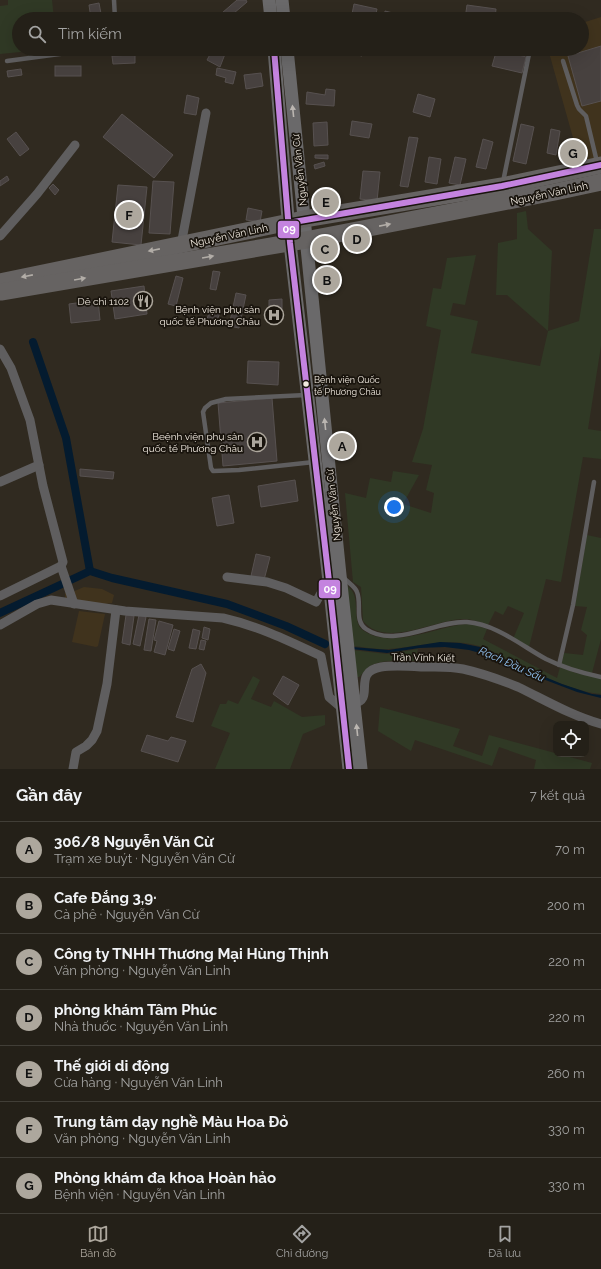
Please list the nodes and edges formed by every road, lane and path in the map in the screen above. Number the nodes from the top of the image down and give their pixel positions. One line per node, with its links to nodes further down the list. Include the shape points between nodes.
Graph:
1 (114, 0): 4 (lane)
2 (269, 0): 5 (main road)
3 (282, 0): 6 (main road)
4 (115, 12)
5 (270, 12)
6 (283, 12)
7 (45, 56): 11 (lane)
8 (275, 56): 17 (main road, Nguyễn Văn Cừ)
9 (287, 56): 17 (main road, Nguyễn Văn Cừ, one-way to 9)
10 (529, 56): 16 (lane)
11 (8, 61)
12 (563, 61): 15 (lane, via 576,104 586,116)
13 (206, 112): 20 (street)
14 (75, 145): 18 (street)
15 (600, 171): 16 (highway, Nguyễn Văn Linh); 19 (highway, Nguyễn Văn Linh, one-way to 15, via 540,195)
16 (502, 186): 17 (highway, Nguyễn Văn Linh)
17 (296, 221): 19 (main road, Nguyễn Văn Cừ); 20 (highway, Nguyễn Văn Linh)
18 (0, 236)
19 (298, 242): 22 (highway, Nguyễn Văn Linh, one-way to 19); 24 (main road, Nguyễn Văn Cừ); 29 (main road, Nguyễn Văn Cừ, one-way to 19)
20 (181, 245): 21 (highway, Nguyễn Văn Linh, one-way to 21)
21 (0, 282)
22 (0, 292)
23 (0, 349): 26 (street, via 11,368 30,420)
24 (308, 395): 25 (main road, Nguyễn Văn Cừ); 25 (lane, via 226,399 211,403 203,412 211,468 214,471)
25 (315, 462): 29 (main road, Nguyễn Văn Cừ)
26 (38, 465): 27 (street); 30 (street, via 63,562)
27 (0, 482)
28 (594, 482): 38 (lane, via 573,605)
29 (328, 513): 32 (main road, Nguyễn Văn Cừ)
30 (61, 568): 33 (street); 34 (street)
31 (227, 577): 32 (street, via 267,582 316,602 324,588)
32 (335, 578): 37 (main road, Nguyễn Văn Cừ); 38 (lane, via 354,587 358,592 360,622 367,630 387,636 459,622 472,622 496,630)
33 (0, 596)
34 (74, 604): 35 (street); 36 (street, via 45,601)
35 (116, 610): 42 (street, via 223,618 283,638 321,656 329,697); 44 (street, via 107,684 97,730 92,740 76,752)
36 (0, 625)
37 (343, 659): 40 (main road, Nguyễn Văn Cừ); 42 (main road, Nguyễn Văn Cừ)
38 (559, 665): 39 (lane, via 576,672)
39 (601, 677)
40 (351, 678): 41 (street, via 356,682); 42 (main road, Nguyễn Văn Cừ)
41 (364, 679): 42 (street, via 363,696 358,702); 43 (street, Trần Vĩnh Kiết, via 370,671 382,667 463,669 517,687)
42 (348, 706): 45 (main road, Nguyễn Văn Cừ); 46 (main road, Nguyễn Văn Cừ, one-way to 42)
43 (601, 724)
44 (73, 769)
45 (349, 769)
46 (361, 769)

